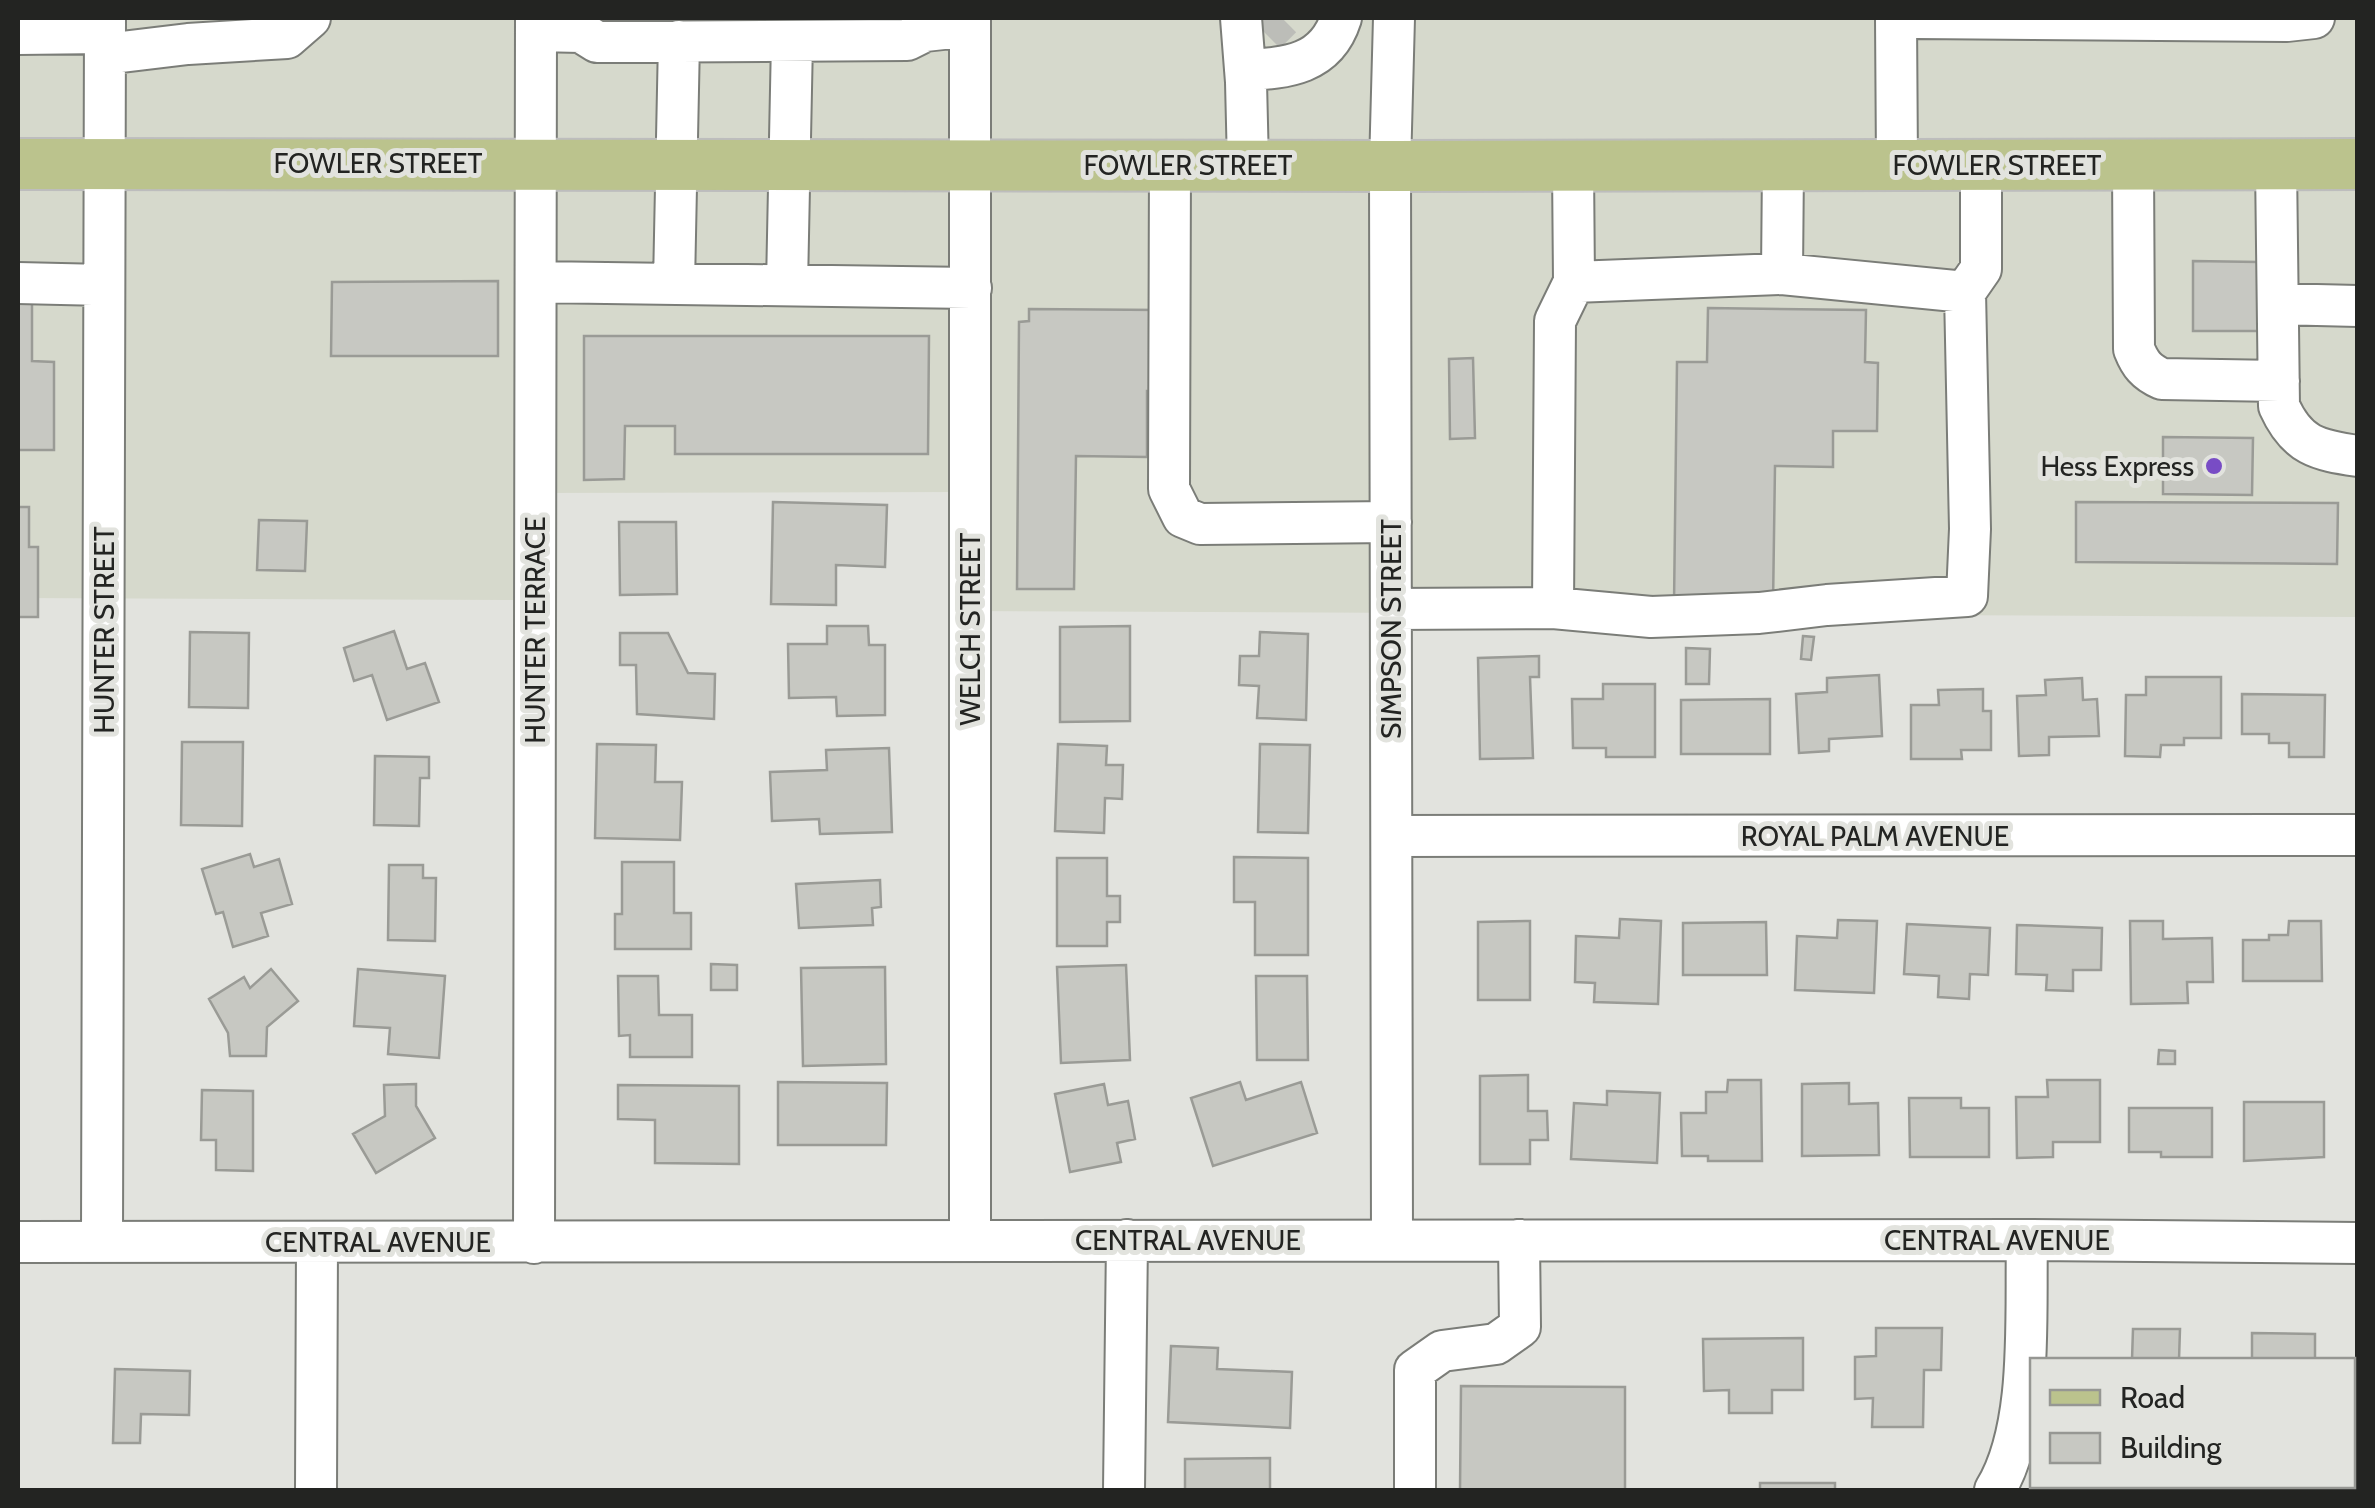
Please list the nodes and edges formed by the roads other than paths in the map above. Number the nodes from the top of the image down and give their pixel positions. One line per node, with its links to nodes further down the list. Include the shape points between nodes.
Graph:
1 (310, 18): 10 (street, via 286,38 188,44)
2 (1341, 18): 13 (street, via 1334,34 1291,68)
3 (1394, 18): 28 (street, SIMPSON STREET)
4 (1896, 18): 26 (street)
5 (1916, 18): 6 (street)
6 (2314, 18)
7 (970, 22): 12 (street, via 907,40); 19 (street, WELCH STREET)
8 (536, 24): 11 (street, via 581,32 597,42); 14 (street, HUNTER TERRACE)
9 (18, 34): 10 (street)
10 (105, 35): 18 (street, HUNTER STREET)
11 (679, 41): 12 (street); 15 (street)
12 (792, 41): 16 (street)
13 (1249, 44): 24 (street)
14 (536, 163): 15 (main road, FOWLER STREET); 18 (main road, FOWLER STREET); 31 (street, HUNTER TERRACE)
15 (677, 163): 16 (main road, FOWLER STREET); 34 (street)
16 (789, 163): 19 (main road, FOWLER STREET); 36 (street)
17 (18, 164): 18 (main road, FOWLER STREET)
18 (104, 164): 35 (street, HUNTER STREET)
19 (970, 164): 20 (main road, FOWLER STREET); 37 (street, WELCH STREET)
20 (1170, 164): 24 (main road, FOWLER STREET); 43 (street, via 1169,489 1183,517 1200,524)
21 (2134, 164): 22 (main road, FOWLER STREET); 27 (main road, FOWLER STREET); 41 (street, via 2134,349 2140,362 2162,379)
22 (2276, 164): 23 (main road, FOWLER STREET); 39 (street)
23 (2358, 164)
24 (1248, 165): 28 (main road, FOWLER STREET)
25 (1783, 165): 26 (main road, FOWLER STREET); 29 (main road, FOWLER STREET); 30 (street)
26 (1897, 165): 27 (main road, FOWLER STREET)
27 (1982, 165): 38 (street, via 1981,269)
28 (1390, 166): 29 (main road, FOWLER STREET); 43 (street, SIMPSON STREET)
29 (1573, 166): 32 (street)
30 (1782, 274): 32 (street); 38 (street)
31 (536, 282): 34 (street); 56 (street, HUNTER TERRACE)
32 (1574, 282): 44 (street, via 1555,321)
33 (18, 283): 35 (street)
34 (674, 284): 36 (street)
35 (104, 285): 54 (street, HUNTER STREET)
36 (787, 286): 37 (street)
37 (970, 288): 52 (street, WELCH STREET)
38 (1965, 292): 44 (street, via 1968,596 1760,614)
39 (2278, 304): 40 (street); 41 (street)
40 (2358, 306)
41 (2279, 381): 42 (street, via 2279,406 2289,428 2326,452)
42 (2358, 456)
43 (1391, 522): 45 (street, SIMPSON STREET)
44 (1553, 608): 45 (street)
45 (1391, 609): 47 (street, SIMPSON STREET)
46 (2358, 835): 47 (street, ROYAL PALM AVENUE)
47 (1392, 836): 49 (street, SIMPSON STREET)
48 (1126, 1240): 49 (street, CENTRAL AVENUE); 52 (street, CENTRAL AVENUE); 59 (street)
49 (1392, 1240): 50 (street, CENTRAL AVENUE)
50 (1519, 1240): 51 (street, CENTRAL AVENUE); 60 (street, via 1520,1327 1496,1344 1442,1352 1415,1370)
51 (2028, 1240): 57 (street, CENTRAL AVENUE); 61 (street, via 2020,1416 2011,1459)
52 (970, 1241): 56 (street, CENTRAL AVENUE)
53 (18, 1242): 54 (street, CENTRAL AVENUE)
54 (102, 1242): 55 (street, CENTRAL AVENUE)
55 (316, 1242): 56 (street, CENTRAL AVENUE); 58 (street)
56 (534, 1243)
57 (2358, 1243)
58 (316, 1490)
59 (1124, 1490)
60 (1415, 1490)
61 (1995, 1490)

